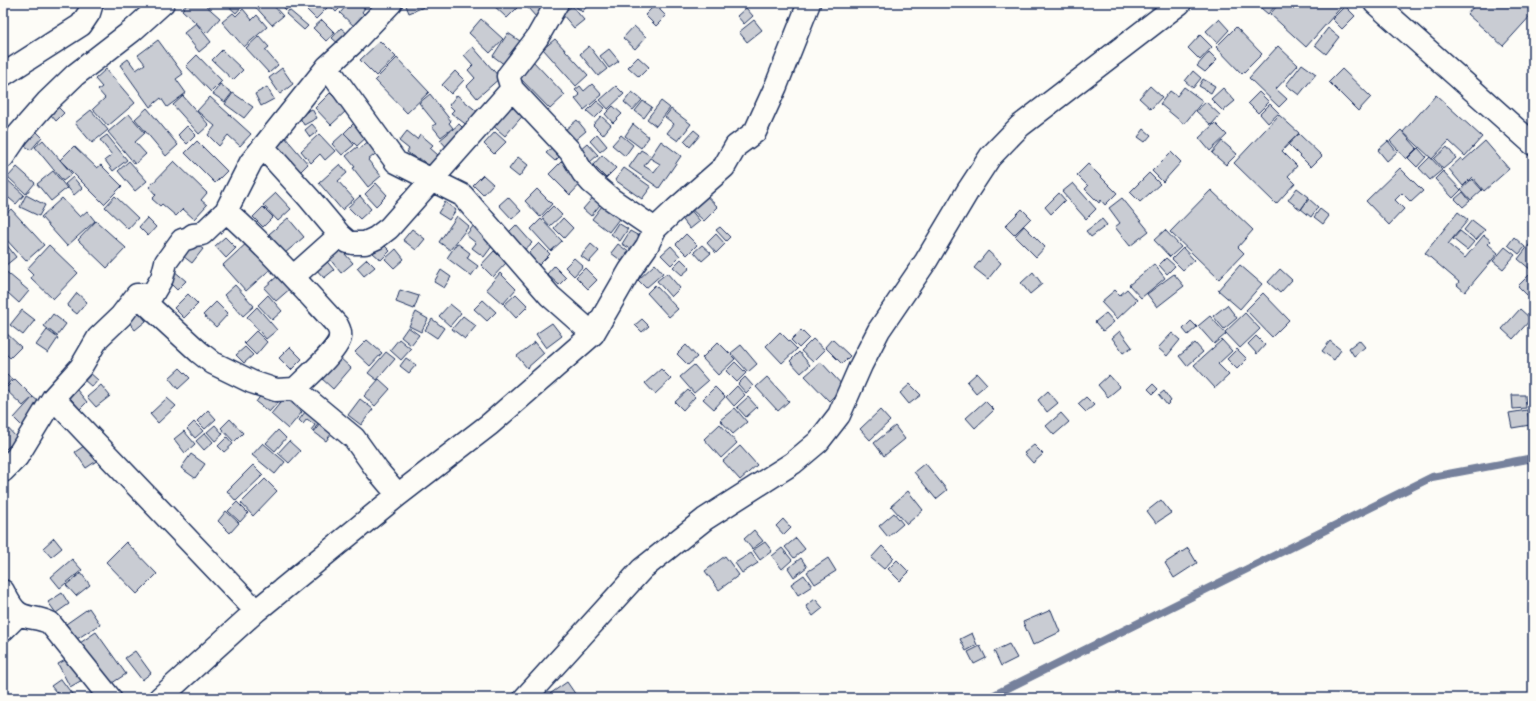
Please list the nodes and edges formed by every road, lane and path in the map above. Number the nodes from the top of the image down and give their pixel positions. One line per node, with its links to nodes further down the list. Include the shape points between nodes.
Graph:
1 (92, 3): 9 (street, via 81,25)
2 (164, 3): 13 (street, via 75,75 18,135)
3 (391, 3): 8 (street)
4 (557, 3): 10 (street, via 537,38 508,76)
5 (809, 3): 16 (street, via 755,132 736,146 724,166)
6 (1180, 3): 31 (street, via 1020,126 990,157 926,261 879,330 839,415 818,442 793,463 706,519 642,569)
7 (1375, 3): 11 (street)
8 (327, 67): 12 (street); 14 (street, via 396,162)
9 (3, 75)
10 (512, 89): 14 (street); 16 (street, via 570,151 591,182)
11 (1533, 144)
12 (263, 147): 15 (street, via 251,162); 17 (street)
13 (3, 157)
14 (432, 179): 17 (street, via 389,228 376,238 364,243 353,243); 20 (street, via 462,195 550,296)
15 (226, 211): 18 (street); 19 (street, via 202,234 182,240 166,262 162,278 152,295)
16 (655, 229): 20 (street)
17 (340, 235): 18 (street)
18 (293, 277): 21 (street, via 337,325 341,338 335,348)
19 (137, 295): 21 (street, via 214,363 242,378 276,390); 22 (street, via 121,316 98,338 81,367)
20 (593, 334): 24 (street, via 490,424)
21 (295, 389): 24 (street, via 354,438)
22 (53, 398): 23 (street, via 17,457); 26 (street)
23 (3, 471)
24 (398, 495): 26 (street)
25 (3, 591): 27 (street)
26 (256, 611): 30 (street)
27 (19, 614): 28 (street); 29 (street, via 50,623)
28 (3, 630)
29 (110, 698)
30 (160, 698)
31 (525, 698)

